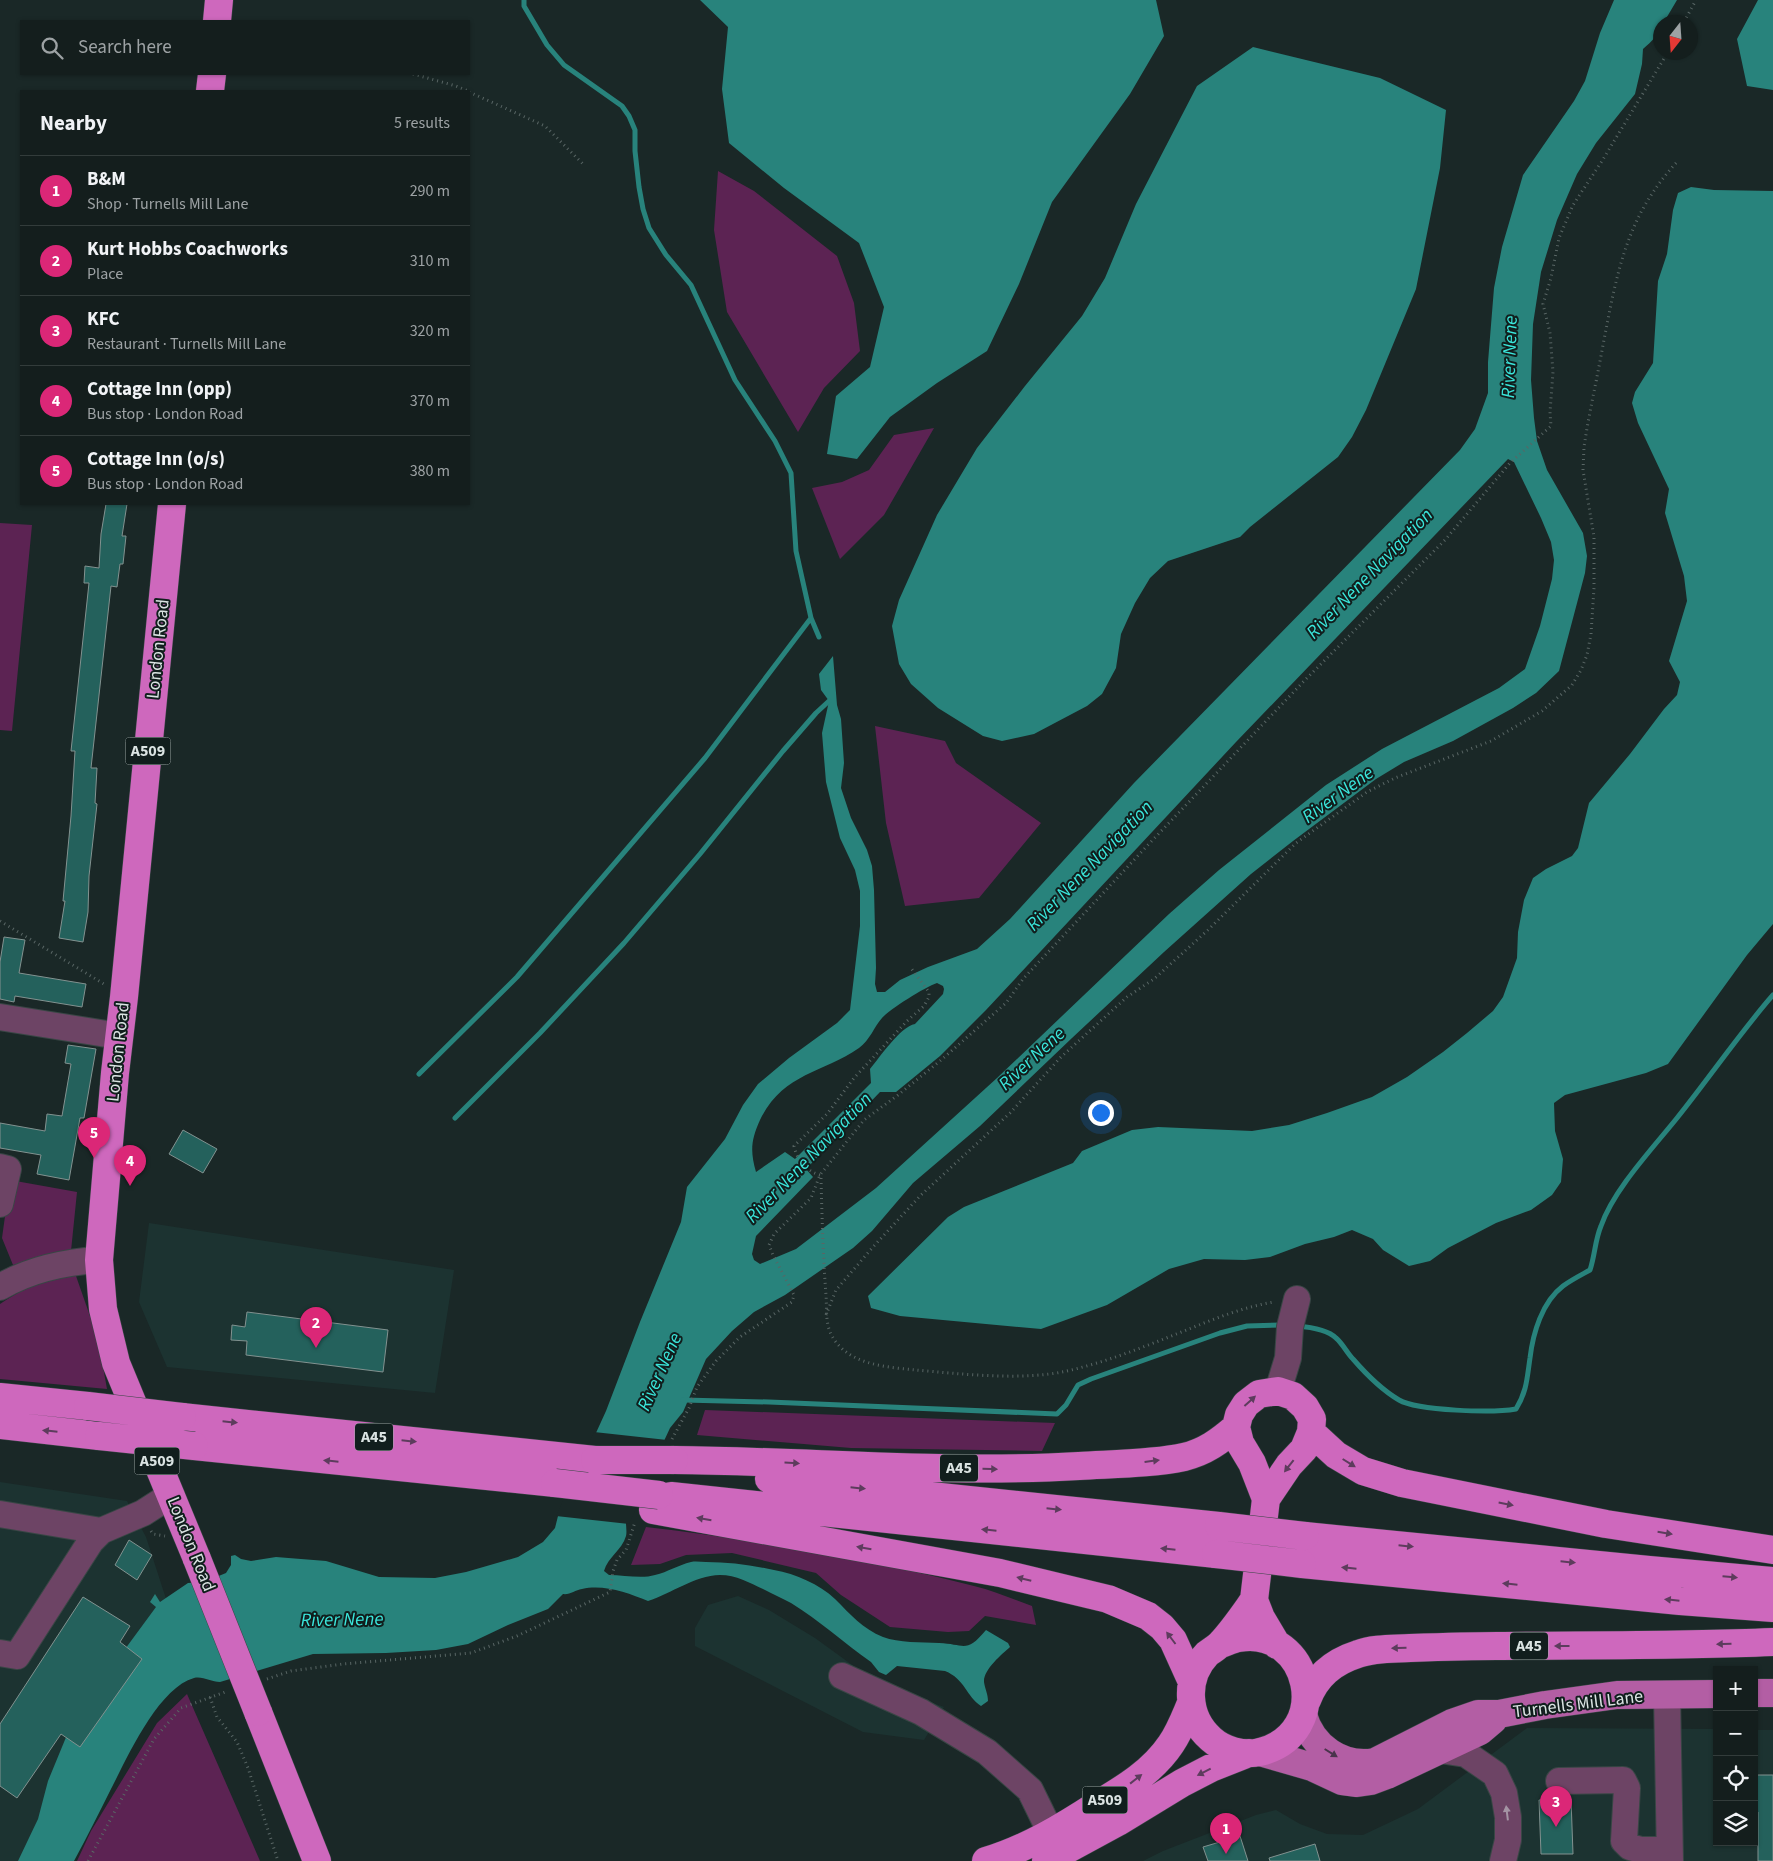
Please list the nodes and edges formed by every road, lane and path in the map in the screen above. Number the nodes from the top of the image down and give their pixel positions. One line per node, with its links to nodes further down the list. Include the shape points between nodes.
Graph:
1 (219, 0): 4 (highway)
2 (1696, 0): 3 (path)
3 (1688, 15)
4 (217, 20)
5 (1663, 60): 20 (path, via 1573,205 1559,238 1543,304 1550,333 1553,372 1551,426 1510,463 1445,540 1306,679 1147,846 1024,979 1006,1003 940,1061 864,1120)
6 (212, 75): 8 (highway)
7 (417, 75): 9 (path)
8 (210, 90)
9 (464, 90)
10 (470, 93): 12 (path, via 545,126)
11 (1678, 161): 25 (path, via 1661,179 1638,217 1618,272 1584,447 1583,470 1594,537 1594,588 1587,655 1572,685 1542,711 1491,741 1367,792 1296,843 1208,930 1061,1057 1010,1113 920,1196 836,1290)
12 (583, 164)
13 (172, 505): 18 (highway, London Road / A509)
14 (0, 921): 16 (path)
15 (911, 968): 20 (path, via 928,992 924,1006 794,1146 796,1158)
16 (109, 987)
17 (0, 1018): 18 (street)
18 (119, 1036): 22 (highway, London Road / A509)
19 (0, 1167): 21 (street, via 8,1169)
20 (820, 1175): 25 (path); 28 (path, via 811,1198 774,1234 769,1245 794,1295 792,1302 740,1337 716,1361 697,1387)
21 (0, 1204)
22 (99, 1260): 23 (street, via 56,1265); 33 (highway, London Road / A509, via 104,1308 116,1363)
23 (3, 1277)
24 (1297, 1299): 25 (path, via 1260,1304 1107,1360 1065,1372 1031,1375 959,1374 886,1367 862,1361 842,1349 831,1335); 26 (street, via 1290,1327 1288,1358)
25 (826, 1315)
26 (1278, 1391): 30 (highway, one-way to 26, via 1246,1404 1259,1394); 31 (highway, via 1293,1396 1305,1407 1312,1420)
27 (0, 1397): 32 (highway, A45, one-way to 32, bridge, via 595,1460)
28 (689, 1408)
29 (0, 1426): 35 (highway, A45, one-way to 29, bridge, via 380,1466)
30 (1236, 1427): 32 (highway, A45, one-way to 30, via 740,1460 1021,1469 1144,1462 1184,1457 1218,1444); 34 (highway)
31 (1311, 1432): 34 (highway, one-way to 34, via 1304,1449); 38 (highway, one-way to 38, via 1336,1454 1363,1471 1402,1483 1606,1524)
32 (672, 1464): 40 (highway, A45, one-way to 40, bridge, via 1305,1536)
33 (171, 1495): 37 (street, via 143,1513); 65 (highway, London Road / A509, bridge)
34 (1266, 1500): 41 (highway)
35 (656, 1503): 42 (highway, A45, one-way to 35, bridge); 50 (highway, one-way to 35, via 1174,1640 1162,1626 1148,1616 1108,1600 1000,1573)
36 (0, 1514): 37 (street)
37 (101, 1531): 46 (street, via 91,1541 17,1656)
38 (1773, 1550)
39 (613, 1571): 48 (path, via 610,1592 517,1636 471,1653 343,1664 292,1671)
40 (1773, 1581)
41 (1254, 1600): 44 (highway); 45 (highway)
42 (1773, 1608)
43 (1773, 1642): 56 (highway, A45, one-way to 56, via 1381,1649 1358,1654 1324,1672 1312,1686)
44 (1221, 1644): 45 (highway, via 1240,1638 1259,1638); 50 (highway, via 1198,1667)
45 (1277, 1645): 56 (highway, via 1291,1656 1301,1671 1306,1688)
46 (0, 1653)
47 (842, 1676): 61 (street, via 921,1712 988,1752 1030,1790)
48 (264, 1680)
49 (236, 1689): 55 (path)
50 (1191, 1692): 59 (highway, via 1196,1719 1204,1733 1232,1751); 61 (highway, A509, one-way to 50, via 1137,1780 1171,1746 1181,1728)
51 (1758, 1693): 52 (main road)
52 (1773, 1693)
53 (1713, 1694): 54 (main road, Turnells Mill Lane)
54 (1667, 1695): 57 (main road, Turnells Mill Lane, via 1616,1695); 62 (street)
55 (210, 1697): 63 (path, via 181,1708 154,1739); 64 (path, via 217,1717 237,1742 248,1768)
56 (1305, 1708): 57 (main road, Turnells Mill Lane, one-way to 57, via 1306,1727 1314,1740 1339,1758 1364,1764 1385,1757 1452,1723 1478,1714); 59 (highway, via 1286,1739)
57 (1499, 1714): 58 (main road, Turnells Mill Lane, via 1480,1731)
58 (1440, 1750): 59 (main road, Turnells Mill Lane, via 1387,1775 1357,1783 1342,1781 1312,1767); 68 (street, one-way to 58, via 1508,1840 1508,1817 1504,1792 1495,1774 1466,1754)
59 (1254, 1753): 67 (highway, A509, one-way to 67, via 1182,1782)
60 (1559, 1781): 62 (street, via 1623,1780 1627,1788 1624,1841 1630,1847)
61 (1051, 1833): 66 (highway, A509)
62 (1670, 1855)
63 (88, 1861)
64 (278, 1861)
65 (317, 1861)
66 (986, 1861)
67 (1046, 1861)
68 (1502, 1861)

